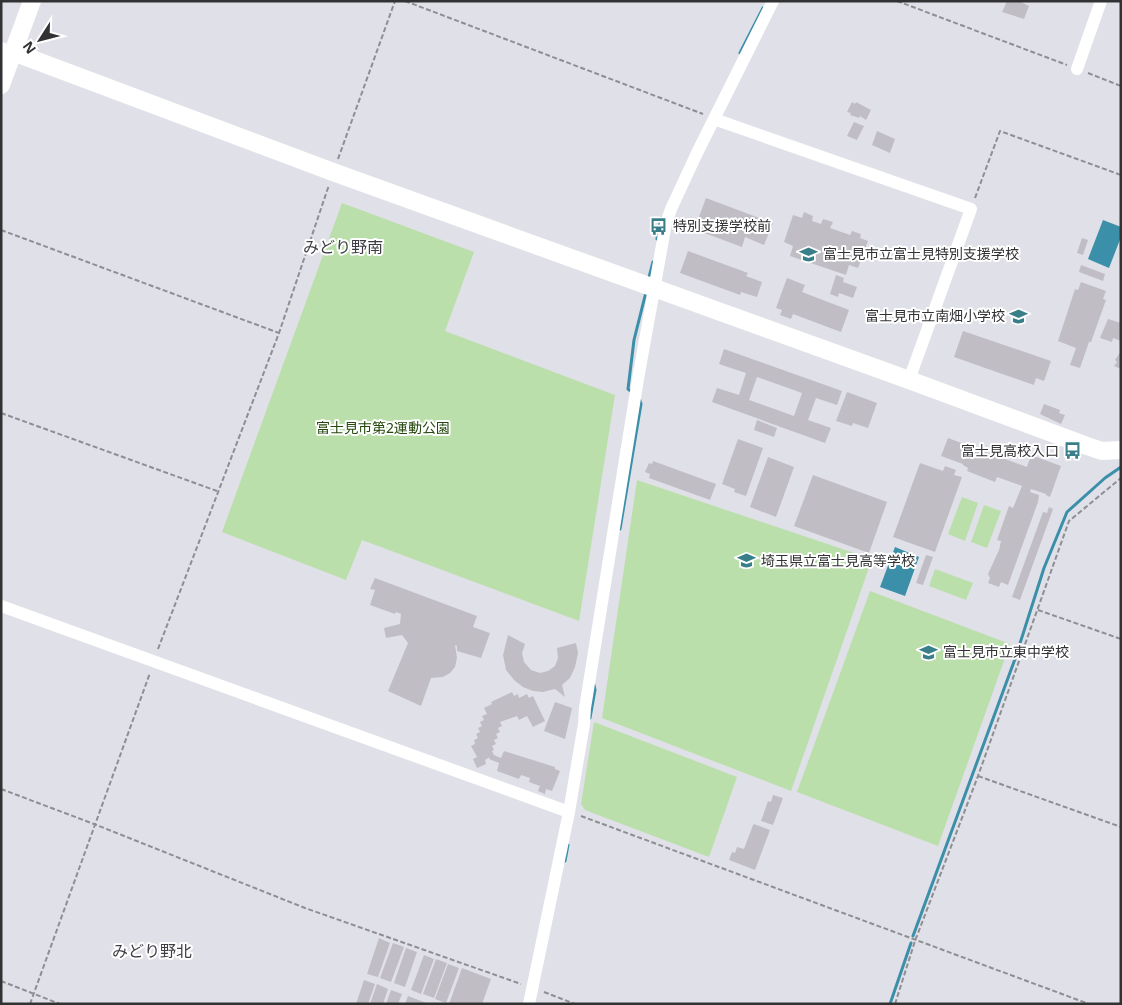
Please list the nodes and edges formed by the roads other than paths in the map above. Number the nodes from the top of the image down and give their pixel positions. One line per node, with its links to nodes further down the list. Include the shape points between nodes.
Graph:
1 (32, 1): 4 (street)
2 (772, 1): 7 (street)
3 (1101, 1): 5 (street)
4 (7, 50): 6 (street); 8 (street)
5 (1077, 69)
6 (1, 85)
7 (714, 119): 8 (street, via 670,209); 9 (street, via 971,209)
8 (655, 288): 9 (street); 12 (street, via 636,388)
9 (909, 380): 10 (street, via 1102,451)
10 (1121, 450)
11 (1, 606): 12 (street)
12 (569, 812): 13 (street)
13 (529, 1004)

